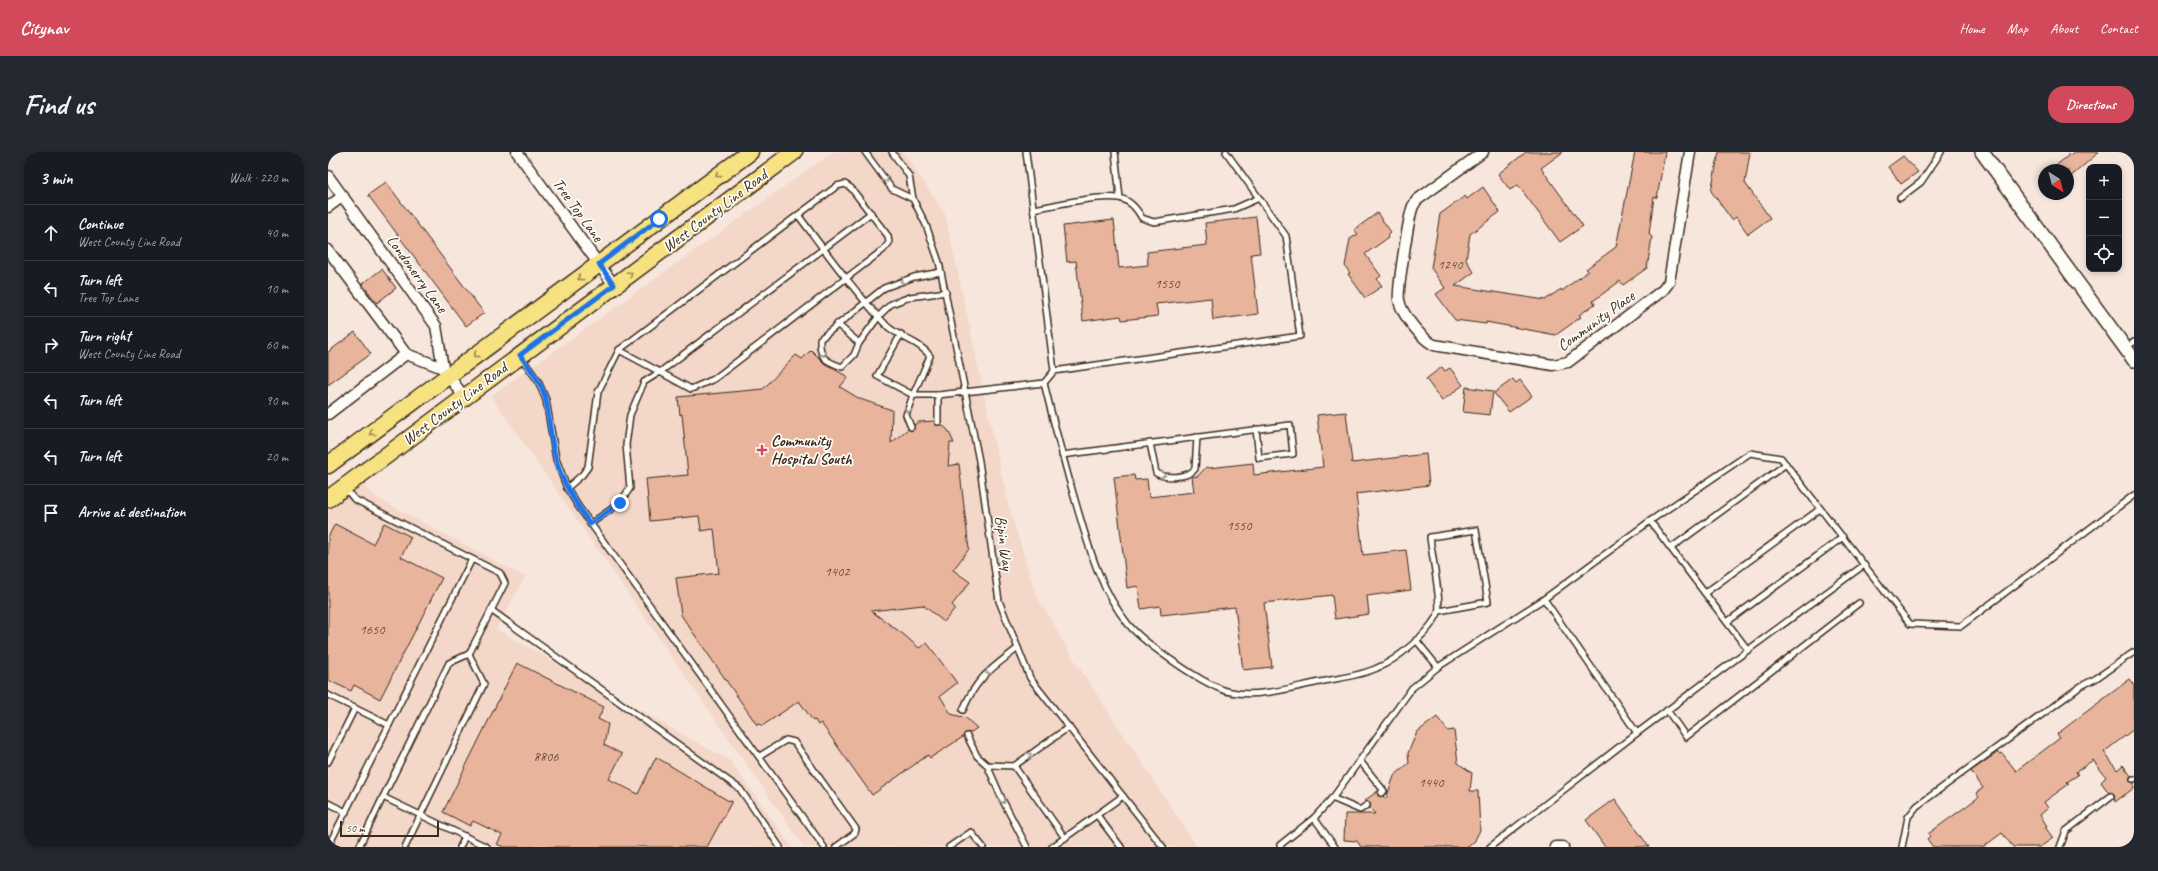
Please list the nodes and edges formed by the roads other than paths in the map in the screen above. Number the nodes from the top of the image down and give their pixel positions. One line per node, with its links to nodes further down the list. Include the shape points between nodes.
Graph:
1 (517, 152): 25 (street, Tree Top Lane)
2 (750, 152): 25 (main road, West County Line Road, one-way to 25)
3 (794, 152): 28 (main road, West County Line Road, one-way to 3)
4 (865, 152): 18 (lane, one-way to 18, via 892,189)
5 (892, 152): 18 (lane, Bipin Way, via 909,176)
6 (1026, 152): 20 (lane)
7 (1115, 152): 15 (lane)
8 (1226, 152): 16 (lane)
9 (1483, 152): 10 (street, Community Place, via 1417,200 1413,206 1399,302 1421,336 1434,345 1553,365 1568,362 1670,282)
10 (1690, 152)
11 (1941, 152): 17 (lane, via 1921,182)
12 (1982, 152): 35 (street)
13 (328, 176): 14 (street, Londonerry Lane)
14 (343, 196): 19 (street); 41 (street, Londonerry Lane, via 436,326)
15 (1120, 198): 16 (lane, via 1135,206 1142,218 1154,222 1234,209); 20 (lane, via 1077,201)
16 (1259, 198): 40 (lane, via 1286,236 1300,336)
17 (1900, 198)
18 (913, 200): 26 (lane, Bipin Way, via 932,242)
19 (328, 207)
20 (1033, 209): 40 (lane)
21 (871, 213): 22 (lane, via 845,184 837,186); 23 (lane); 27 (lane, via 888,236 889,243)
22 (798, 215): 23 (lane); 36 (lane)
23 (823, 248): 27 (lane); 42 (lane)
24 (328, 250): 37 (street)
25 (599, 264): 28 (street, Tree Top Lane); 41 (main road, West County Line Road, one-way to 41)
26 (941, 272): 29 (lane, Bipin Way); 30 (lane, one-way to 30, via 914,277 884,288)
27 (846, 278): 30 (lane); 42 (lane, via 714,379 691,389)
28 (614, 285): 38 (main road, West County Line Road)
29 (946, 292): 31 (lane, via 910,297 891,304); 44 (lane, Bipin Way)
30 (866, 302): 31 (lane); 32 (lane)
31 (879, 316): 33 (lane, via 887,326); 34 (lane)
32 (837, 324): 34 (lane); 34 (lane, one-way to 34, via 820,339 819,351 827,362 842,367 854,355)
33 (902, 334): 45 (lane, via 924,348 930,356); 45 (lane, via 877,376)
34 (859, 343)
35 (2130, 345): 39 (street)
36 (619, 350): 42 (lane); 58 (lane, via 598,392 588,467)
37 (406, 354): 41 (street); 48 (street)
38 (520, 355): 47 (main road, West County Line Road); 58 (lane, via 538,380 546,400 556,459)
39 (2134, 360)
40 (1054, 371): 43 (lane)
41 (446, 372): 47 (street, Londonerry Lane); 56 (main road, West County Line Road, one-way to 56)
42 (660, 372): 63 (lane, via 644,382 630,415 626,445 630,488 620,503)
43 (1044, 383): 44 (lane); 54 (lane)
44 (964, 391): 46 (lane); 75 (lane, Bipin Way, via 979,461 999,601)
45 (913, 395): 46 (lane); 50 (lane, one-way to 50, via 906,414)
46 (938, 395): 49 (lane)
47 (464, 397): 57 (main road, West County Line Road)
48 (328, 414)
49 (938, 422)
50 (911, 427)
51 (1256, 429): 51 (lane, via 1290,425 1293,454 1259,458); 52 (lane)
52 (1197, 437): 53 (lane); 53 (lane, one-way to 52, via 1156,474 1167,477 1186,475 1195,469)
53 (1150, 443): 54 (lane)
54 (1062, 455): 74 (lane, via 1093,561 1107,594 1129,625 1179,666 1207,682 1231,692 1269,693 1378,668 1397,657)
55 (1786, 464): 61 (lane); 62 (lane, via 1781,458 1750,453); 65 (lane)
56 (328, 465)
57 (344, 486): 60 (main road, West County Line Road); 66 (lane, via 354,499)
58 (566, 488): 63 (lane)
59 (2134, 495): 67 (lane, via 1961,626 1910,624)
60 (328, 499)
61 (1820, 509): 64 (lane); 68 (lane)
62 (1650, 521): 65 (lane); 69 (lane)
63 (590, 524): 88 (lane)
64 (1842, 537): 67 (lane); 73 (lane)
65 (1671, 548): 68 (lane)
66 (472, 559): 71 (lane, via 500,574 505,583); 84 (lane)
67 (1864, 565): 76 (lane)
68 (1705, 593): 73 (lane)
69 (1544, 600): 79 (lane); 86 (lane)
70 (1859, 604): 83 (lane, via 1686,737)
71 (491, 610): 78 (lane); 112 (lane, via 740,790)
72 (1439, 610): 72 (lane, via 1430,537 1476,530 1488,602); 74 (lane, via 1433,623)
73 (1727, 622): 76 (lane)
74 (1416, 640): 79 (lane)
75 (1018, 648): 82 (lane, one-way to 82, via 986,673 970,692); 85 (lane, Bipin Way, via 1030,678)
76 (1748, 650): 83 (lane)
77 (2134, 652): 125 (lane, via 2081,686 1917,806 1908,817)
78 (469, 654): 96 (lane, via 449,663); 101 (lane, via 484,684)
79 (1438, 667): 89 (lane, via 1412,688)
80 (328, 694): 81 (lane)
81 (355, 708): 84 (lane); 90 (lane)
82 (963, 710)
83 (1667, 710): 86 (lane)
84 (389, 725): 100 (lane)
85 (1069, 727): 92 (lane, one-way to 85); 94 (lane, Bipin Way)
86 (1637, 733): 122 (lane)
87 (967, 736): 91 (lane, via 977,756)
88 (760, 756): 113 (lane); 114 (lane, via 786,740 794,742 856,829 855,833)
89 (1360, 761): 93 (lane, via 1384,791); 97 (lane)
90 (328, 762)
91 (987, 765): 92 (lane); 117 (lane, one-way to 117)
92 (1014, 766): 105 (lane)
93 (1381, 793)
94 (1123, 796): 102 (lane); 120 (lane, Bipin Way)
95 (2111, 796): 126 (lane, via 2066,831)
96 (383, 797): 101 (lane); 108 (lane)
97 (1332, 798): 99 (lane, via 1360,810); 103 (lane)
98 (328, 803): 100 (lane)
99 (1367, 805)
100 (346, 812): 107 (lane)
101 (421, 815): 104 (lane); 109 (lane)
102 (1097, 815): 105 (lane); 119 (lane)
103 (1314, 818): 106 (lane); 121 (lane)
104 (465, 836): 110 (lane); 111 (lane)
105 (1065, 838): 118 (lane)
106 (1280, 846)
107 (328, 847)
108 (359, 847)
109 (405, 847)
110 (460, 847)
111 (487, 847)
112 (780, 847)
113 (824, 847)
114 (836, 847)
115 (948, 847): 116 (lane, via 971,832)
116 (983, 847)
117 (1027, 847)
118 (1052, 847)
119 (1121, 847)
120 (1163, 847)
121 (1335, 847)
122 (1490, 847)
123 (1555, 847): 124 (street)
124 (1563, 847)
125 (1902, 847)
126 (2060, 847)

